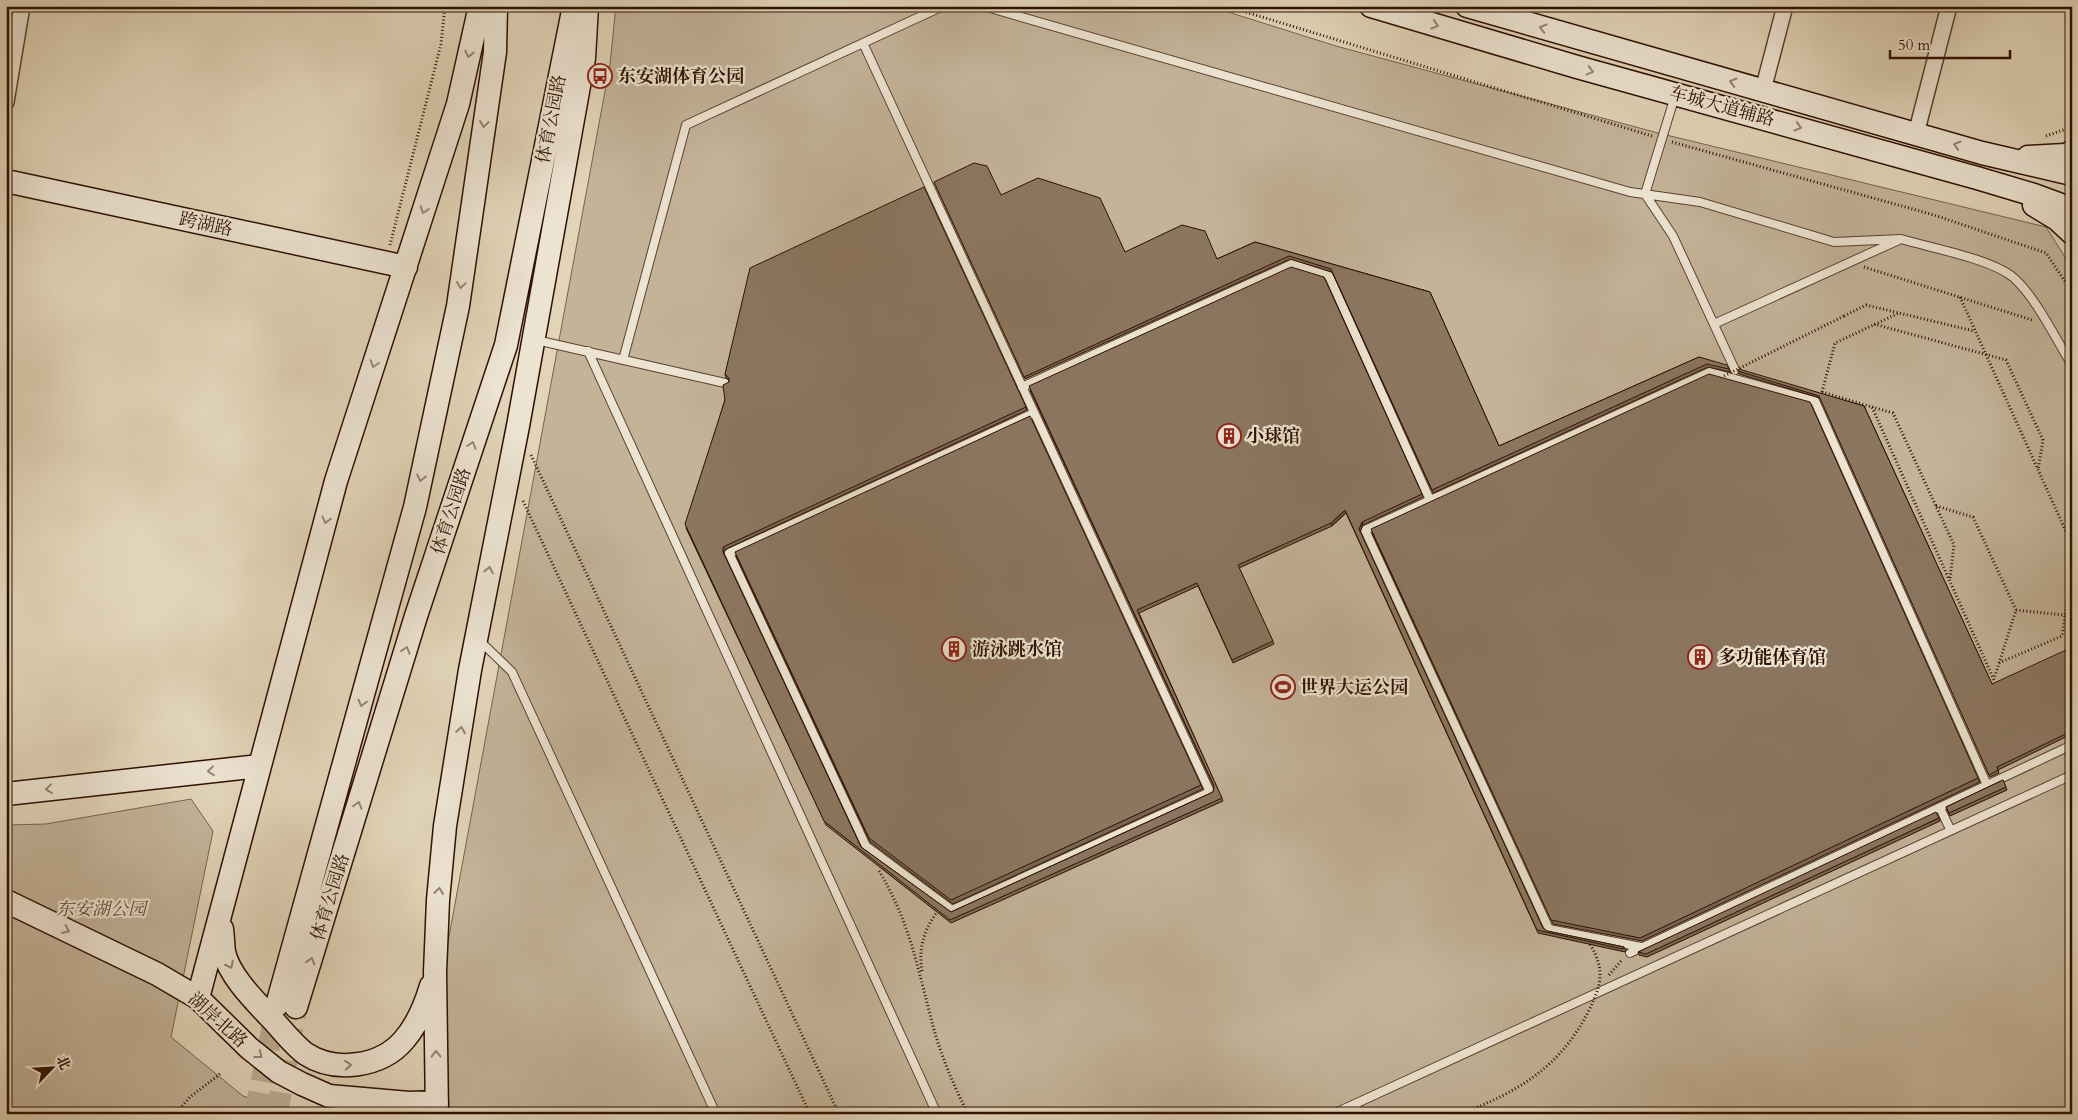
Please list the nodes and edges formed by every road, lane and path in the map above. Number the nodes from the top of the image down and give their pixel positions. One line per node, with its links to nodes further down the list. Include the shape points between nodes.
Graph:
1 (22, 6): 16 (street)
2 (445, 6): 28 (path, via 441,44)
3 (480, 6): 28 (street, one-way to 28, via 458,104)
4 (496, 6): 5 (street, 体育公园路, one-way to 5, via 495,52 458,306 417,497 287,1006 506,345)
5 (574, 6)
6 (587, 6): 35 (street, via 584,58)
7 (943, 6): 13 (lane)
8 (983, 6): 23 (lane)
9 (1371, 6): 15 (street, 车城大道辅路, one-way to 15)
10 (1468, 6): 14 (street, 车城大道辅路, one-way to 10)
11 (1785, 6): 14 (street)
12 (1949, 6): 17 (street)
13 (862, 43): 38 (lane, via 686,125); 44 (lane)
14 (1763, 90): 17 (street, 车城大道辅路)
15 (1676, 94): 21 (street, 车城大道辅路, one-way to 21); 23 (lane)
16 (6, 102)
17 (1916, 134): 18 (street, 车城大道辅路, one-way to 17)
18 (1982, 152): 19 (street, via 2037,157); 20 (street, 车城大道辅路)
19 (2072, 152)
20 (2072, 174)
21 (1977, 178): 24 (street, 车城大道辅路); 25 (street, via 2021,196 2057,219)
22 (6, 180): 28 (street, 跨湖路)
23 (1645, 194): 26 (lane, via 1700,202 1834,242); 31 (lane, via 1673,236)
24 (2072, 209)
25 (2072, 233)
26 (1901, 239): 27 (lane); 33 (lane, via 1993,266 2014,278)
27 (1849, 263): 29 (path); 31 (lane)
28 (396, 264): 63 (street, one-way to 63)
29 (1960, 297): 33 (path); 34 (path)
30 (1899, 313): 32 (path); 34 (path); 42 (path, bridge, via 1866,305)
31 (1714, 324): 40 (lane)
32 (1874, 324): 37 (path); 46 (path, via 1835,342)
33 (2047, 325): 39 (lane)
34 (1975, 332): 37 (path)
35 (534, 339): 36 (lane); 60 (street, one-way to 35)
36 (588, 351): 38 (lane); 89 (lane)
37 (1986, 355): 50 (path); 50 (path, via 2006,360 2039,431 2043,440)
38 (623, 360): 43 (lane)
39 (2072, 365)
40 (1734, 367): 41 (path)
41 (1750, 370)
42 (1724, 376): 52 (lane, via 1710,372); 65 (lane, via 1815,401)
43 (725, 383)
44 (1022, 387): 48 (lane); 52 (lane, via 1292,264 1329,276)
45 (1813, 389): 46 (path)
46 (1822, 392): 47 (path)
47 (1872, 407): 53 (path, via 1893,413); 56 (path)
48 (1034, 413): 48 (lane, via 1210,792 952,910 866,846 730,553)
49 (530, 452): 88 (path)
50 (2038, 471): 54 (path)
51 (521, 497): 87 (path)
52 (1430, 500): 74 (lane, via 1365,530 1549,929)
53 (1936, 506): 56 (path, via 1954,545); 57 (path, via 1973,517)
54 (2072, 545)
55 (2072, 567): 58 (path)
56 (1950, 581): 61 (path, via 1994,680)
57 (2016, 610): 58 (path); 61 (path)
58 (2065, 616): 59 (path); 61 (path, via 2062,636)
59 (2072, 616)
60 (477, 637): 76 (street, one-way to 60, via 445,826); 86 (lane, via 512,672)
61 (2000, 663)
62 (2072, 745): 65 (lane)
63 (259, 766): 66 (street, one-way to 66); 72 (street)
64 (2072, 775): 68 (lane)
65 (1987, 785): 74 (lane)
66 (6, 794)
67 (1942, 812): 68 (lane)
68 (1950, 829): 82 (lane)
69 (875, 864): 77 (path, via 896,898)
70 (6, 901): 79 (street, 湖岸北路, one-way to 79, via 158,974)
71 (937, 912): 77 (path, via 929,923 919,955)
72 (221, 918): 76 (street, one-way to 76, via 224,953 231,969 258,1004 305,1053 334,1065 368,1062 403,1042 417,1021); 79 (street)
73 (1590, 944): 78 (path, bridge, via 1600,967)
74 (1641, 947): 75 (lane)
75 (1630, 953): 78 (path)
76 (435, 972): 83 (street, one-way to 76)
77 (923, 982): 90 (path, via 942,1053)
78 (1600, 987): 93 (path, bridge, via 1577,1033 1560,1055 1515,1090)
79 (198, 998): 81 (street, 湖岸北路, one-way to 81, via 249,1048 279,1072)
80 (220, 1074): 84 (path, via 190,1097)
81 (329, 1096): 83 (street, 湖岸北路); 85 (street)
82 (1356, 1104): 91 (lane); 92 (lane)
83 (437, 1108)
84 (175, 1114)
85 (364, 1114)
86 (716, 1114)
87 (810, 1114)
88 (839, 1114)
89 (937, 1114)
90 (968, 1114)
91 (1333, 1114)
92 (1360, 1114)
93 (1460, 1114)

